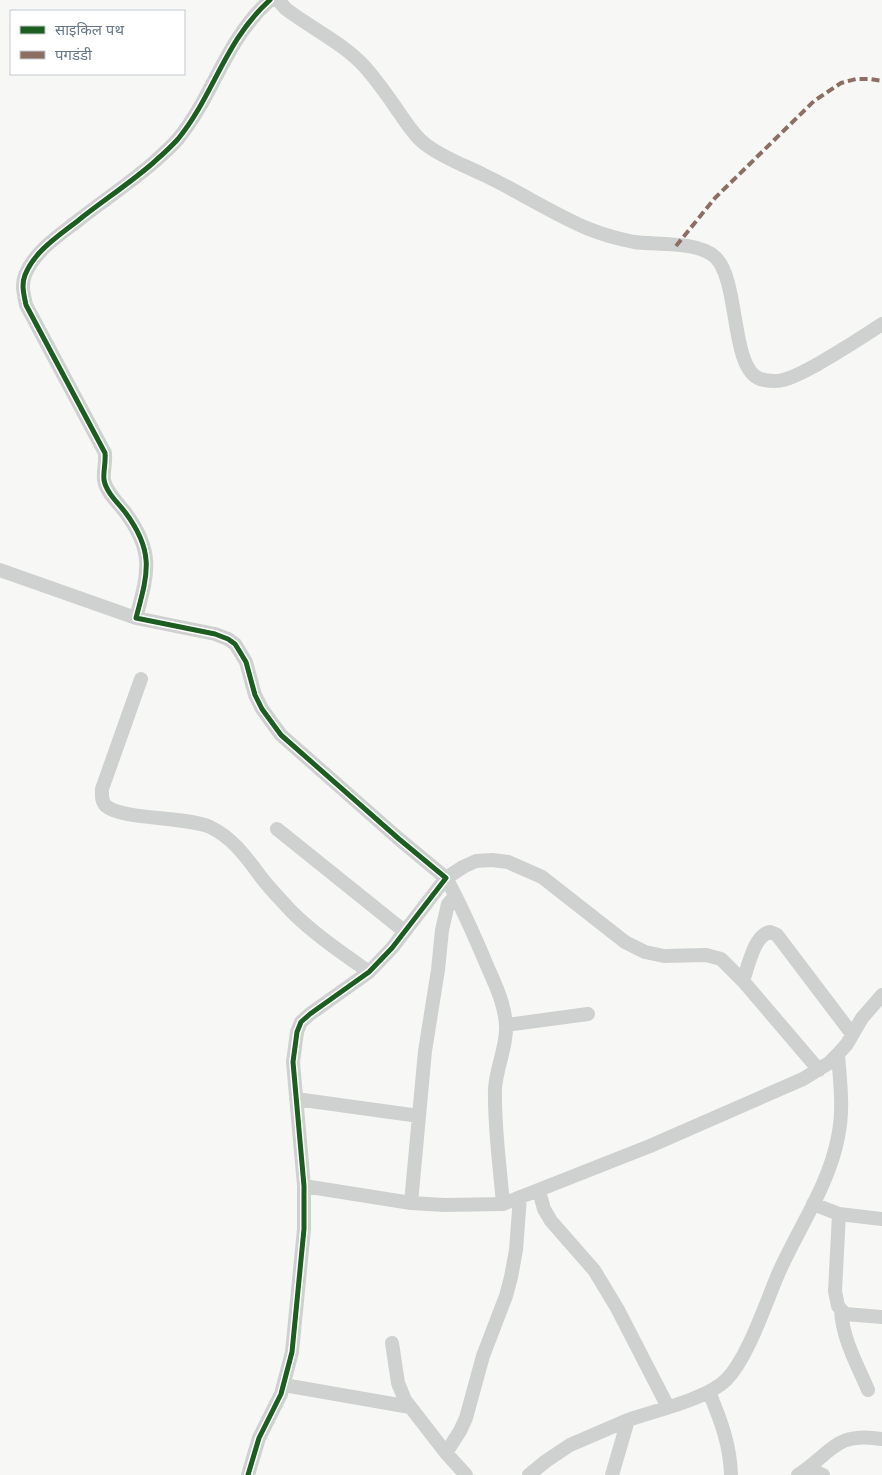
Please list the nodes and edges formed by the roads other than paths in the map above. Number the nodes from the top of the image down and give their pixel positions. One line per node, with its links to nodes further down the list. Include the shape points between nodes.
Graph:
1 (270, 0): 5 (street, via 235,40 179,138 151,165 44,247 24,278 26,305 99,440 106,463 104,480 107,488 141,537 148,564)
2 (278, 0): 3 (street, via 363,65 413,131 437,152 591,230 636,242 692,248 714,256 725,272 746,364 758,378 783,380 802,373)
3 (882, 324)
4 (0, 570): 5 (street)
5 (136, 618): 8 (street, via 215,634 235,644 246,662 262,709 281,735)
6 (141, 679): 11 (street, via 102,789 106,806 123,813 192,822 219,832 232,841 279,898 315,933)
7 (277, 829): 10 (street)
8 (446, 878): 9 (street); 10 (street); 12 (street, via 476,861 508,862 542,877 625,942 645,952 664,956 706,955 720,959)
9 (456, 896): 15 (street, via 499,992); 20 (street, via 448,904 445,914)
10 (404, 931): 11 (street)
11 (369, 972): 19 (street, via 301,1022 294,1062)
12 (743, 981): 16 (street, via 758,941 766,933 774,932); 18 (street)
13 (882, 995): 16 (street)
14 (588, 1014): 15 (street)
15 (506, 1025): 25 (street, via 495,1089)
16 (852, 1034): 17 (street)
17 (838, 1054): 18 (street); 26 (street, via 842,1118 831,1164)
18 (818, 1070): 22 (street, via 650,1146)
19 (296, 1099): 20 (street); 21 (street)
20 (419, 1116): 24 (street)
21 (304, 1186): 24 (street); 32 (street, via 304,1229 293,1342)
22 (539, 1190): 23 (street); 36 (street, via 551,1221 589,1264 613,1301)
23 (520, 1197): 25 (street); 39 (street, via 516,1250 506,1296 483,1356 466,1418)
24 (411, 1203): 25 (street)
25 (503, 1204)
26 (813, 1204): 27 (street); 34 (street, via 737,1366)
27 (838, 1214): 28 (street); 29 (street, via 835,1291)
28 (882, 1219)
29 (841, 1311): 30 (street, via 851,1315); 33 (street, via 845,1336)
30 (882, 1317)
31 (392, 1344): 35 (street, via 398,1382)
32 (284, 1385): 35 (street); 41 (street, via 259,1438)
33 (868, 1390)
34 (709, 1392): 36 (street); 45 (street, via 723,1426 730,1453)
35 (410, 1407): 39 (street)
36 (668, 1407): 37 (street)
37 (628, 1420): 43 (street, via 570,1444); 44 (street)
38 (882, 1439): 40 (street, via 866,1436 849,1438)
39 (446, 1453): 42 (street)
40 (803, 1471): 46 (street)
41 (248, 1475)
42 (466, 1475)
43 (529, 1475)
44 (612, 1475)
45 (731, 1475)
46 (823, 1475)

